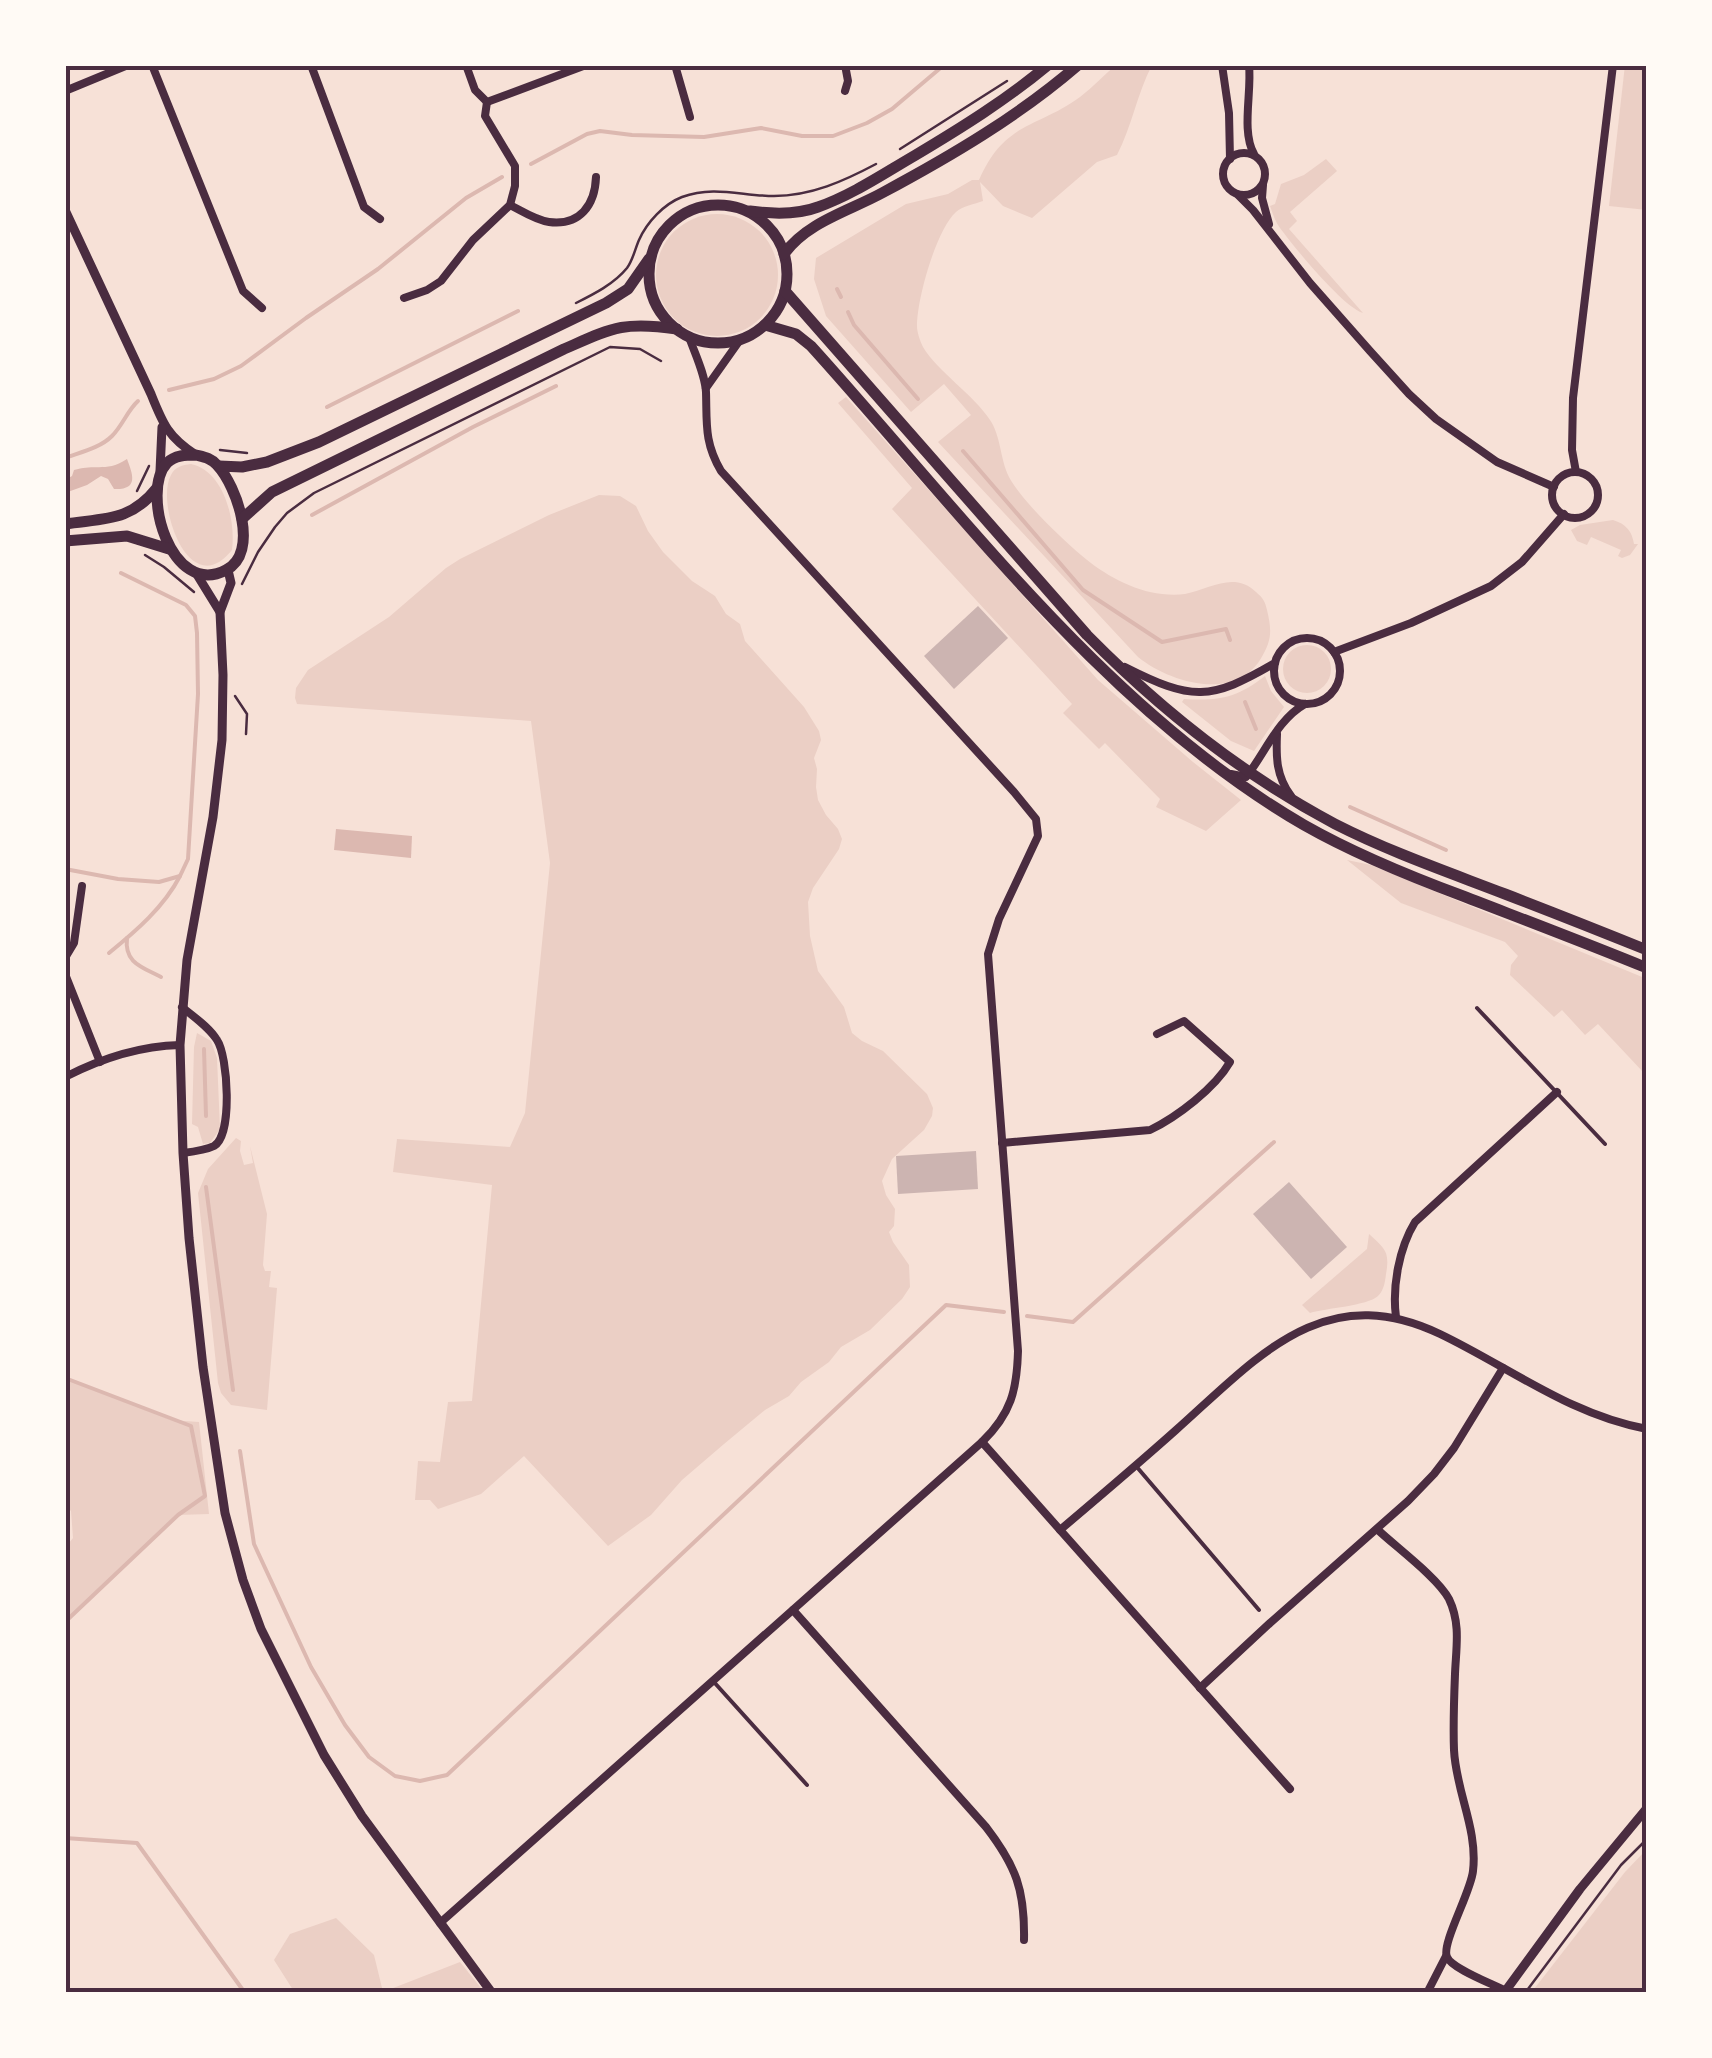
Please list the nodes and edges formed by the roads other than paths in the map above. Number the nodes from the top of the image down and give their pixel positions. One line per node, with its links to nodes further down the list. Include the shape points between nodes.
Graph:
1 (128, 65): 13 (street)
2 (152, 65): 31 (street, via 243,291)
3 (311, 65): 25 (street, via 364,207)
4 (466, 65): 15 (street)
5 (586, 65): 15 (street)
6 (675, 65): 16 (street)
7 (845, 65): 14 (street)
8 (1048, 65): 23 (main road, via 965,125 826,203 798,212)
9 (1078, 65): 27 (main road, via 977,138 810,229)
10 (1222, 65): 18 (street)
11 (1249, 65): 17 (street, via 1248,132)
12 (1613, 65): 40 (street, via 1574,398)
13 (65, 90)
14 (845, 92)
15 (487, 102): 22 (street, via 485,116 514,162)
16 (690, 117)
17 (1256, 156): 18 (street); 20 (street, via 1266,172)
18 (1230, 159): 21 (street, via 1223,177)
19 (596, 177): 22 (street, via 589,206 567,221 542,220)
20 (1263, 185): 21 (street); 26 (street)
21 (1238, 195): 26 (street)
22 (510, 205): 30 (street, via 441,281)
23 (740, 209): 27 (main road, via 762,222); 28 (main road, via 717,204 688,210 657,240)
24 (66, 216): 37 (street)
25 (380, 219)
26 (1272, 233): 42 (street, via 1436,419 1497,462)
27 (784, 254): 29 (main road)
28 (649, 260): 33 (main road, via 654,298); 39 (main road, via 628,289 606,303 336,434 267,462)
29 (785, 291): 32 (main road); 52 (main road)
30 (404, 298)
31 (262, 308)
32 (765, 325): 35 (main road); 56 (main road, via 811,346 1046,612)
33 (677, 329): 34 (main road); 44 (main road, via 622,326 594,336 272,492)
34 (689, 337): 35 (main road); 36 (street)
35 (740, 340): 36 (street)
36 (706, 388): 71 (street, via 710,450 720,471 1036,819 1038,836 988,954)
37 (162, 424): 38 (street); 41 (street)
38 (196, 455): 39 (main road); 41 (main road, via 168,461)
39 (219, 466): 44 (main road)
40 (1576, 472): 42 (street); 43 (street, via 1596,484 1597,502 1583,516)
41 (158, 482): 45 (main road, via 136,510); 47 (main road)
42 (1554, 486): 43 (street, via 1555,505)
43 (1564, 514): 51 (street, via 1491,586)
44 (242, 519): 48 (main road, via 243,544)
45 (65, 524)
46 (65, 541): 47 (main road, via 127,536)
47 (169, 549): 49 (main road)
48 (228, 570): 49 (main road); 50 (street, via 231,582)
49 (196, 573): 50 (street)
50 (220, 612): 64 (street, via 222,740)
51 (1334, 652): 53 (street, via 1318,640 1298,640); 54 (street, via 1340,671 1334,689)
52 (1112, 660): 53 (street, via 1174,690 1193,692 1221,691); 57 (main road)
53 (1275, 663): 54 (street, via 1280,689)
54 (1305, 704): 55 (street)
55 (1278, 729): 57 (street); 58 (street, via 1277,769)
56 (1214, 764): 57 (street, via 1234,776); 62 (main road, via 1352,850)
57 (1250, 771): 58 (main road)
58 (1296, 801): 60 (main road, via 1381,846)
59 (82, 886): 61 (street, via 74,943)
60 (1647, 950)
61 (65, 958)
62 (1647, 968)
63 (65, 974): 68 (street)
64 (182, 1008): 67 (street); 73 (street, via 213,1034 224,1055 226,1125 213,1146)
65 (1477, 1008): 70 (lane)
66 (1157, 1034): 71 (street, via 1184,1022 1230,1062 1172,1120 1150,1130)
67 (180, 1045): 68 (street); 73 (street)
68 (100, 1062): 69 (street)
69 (65, 1077)
70 (1557, 1092): 72 (lane); 74 (street, via 1415,1222 1395,1287)
71 (1002, 1142): 77 (street, via 1017,1381 998,1427)
72 (1605, 1144)
73 (182, 1154): 88 (street, via 203,1366 225,1513 243,1580 324,1754)
74 (1396, 1318): 75 (street); 78 (street, via 1334,1318 1284,1338)
75 (1504, 1368): 76 (street, via 1597,1416); 80 (street, via 1434,1474)
76 (1647, 1429)
77 (982, 1442): 79 (street); 81 (street)
78 (1136, 1466): 79 (street); 82 (lane)
79 (1060, 1530): 84 (street)
80 (1378, 1530): 84 (street); 90 (street, via 1439,1585 1456,1621 1454,1752 1472,1829 1474,1873)
81 (794, 1610): 83 (street); 89 (street, via 1008,1855 1023,1896)
82 (1259, 1610)
83 (714, 1681): 85 (lane); 88 (street)
84 (1200, 1688): 86 (street)
85 (807, 1785)
86 (1290, 1789)
87 (1647, 1808): 91 (street)
88 (440, 1923): 92 (street)
89 (1024, 1940)
90 (1446, 1956): 91 (street); 93 (street)
91 (1505, 1992)
92 (492, 1993)
93 (1427, 1993)

